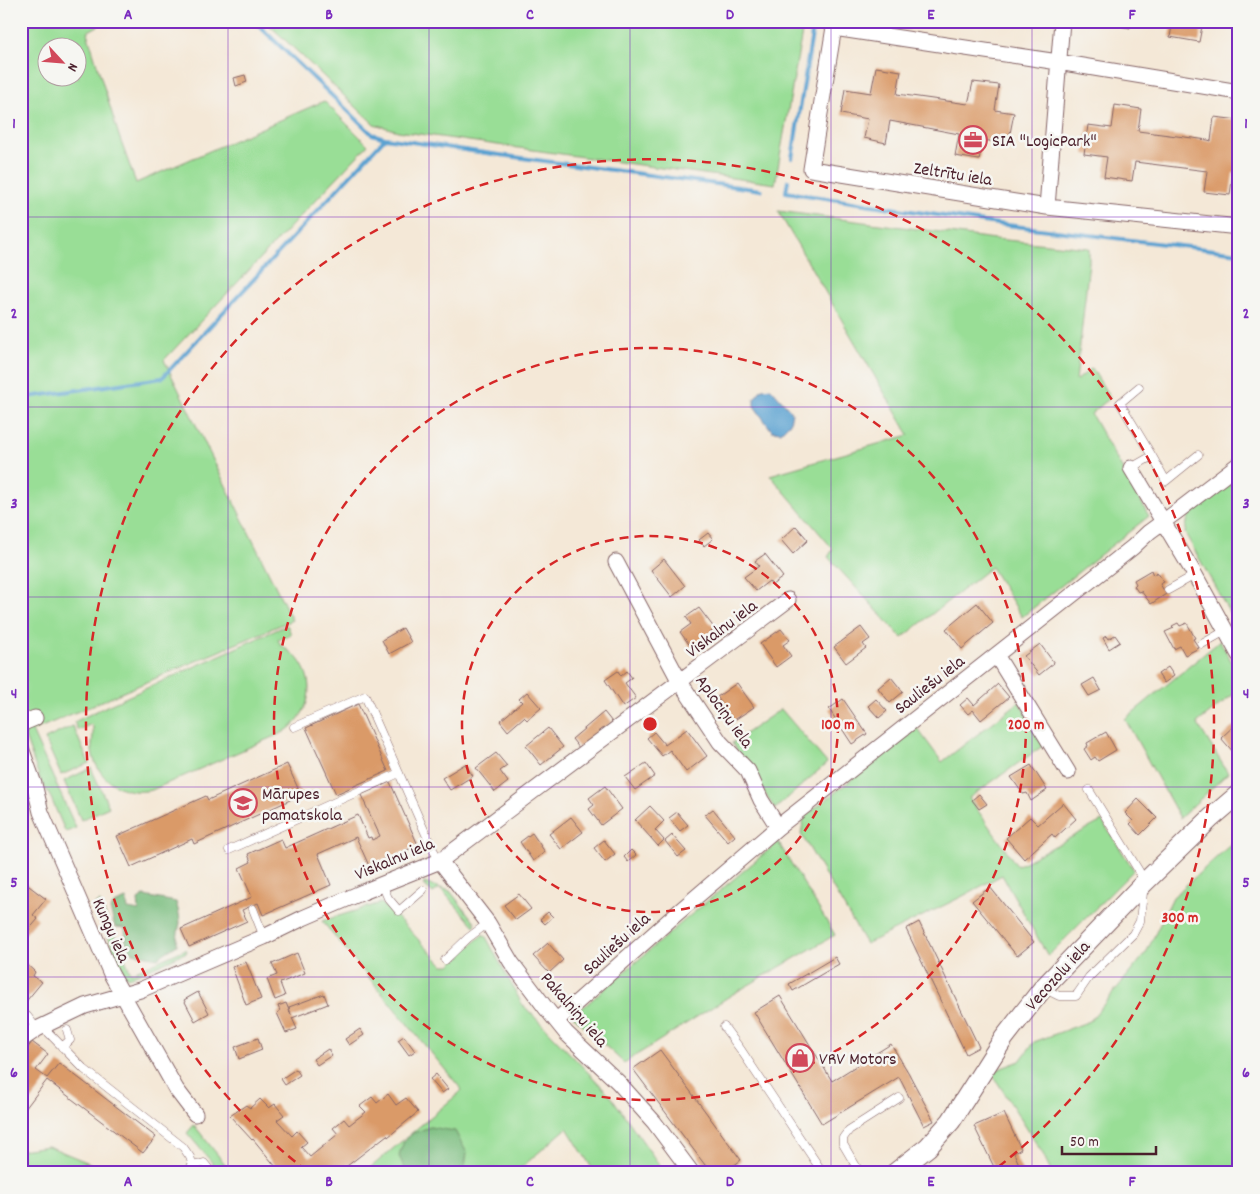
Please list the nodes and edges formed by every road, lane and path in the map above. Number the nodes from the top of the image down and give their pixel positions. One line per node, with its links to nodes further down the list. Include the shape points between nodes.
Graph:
1 (1062, 21): 3 (street)
2 (834, 25): 3 (street); 5 (street, Zeltrītu iela, via 811,169)
3 (1058, 62): 4 (street); 5 (street)
4 (1239, 92)
5 (1047, 206): 6 (street, Zeltrītu iela)
6 (1239, 228)
7 (1140, 387): 9 (lane, via 1120,403)
8 (1198, 455): 9 (lane, via 1166,481)
9 (1152, 456): 11 (lane)
10 (1239, 464): 12 (street, Sauliešu iela)
11 (1131, 468): 12 (street)
12 (1162, 522): 14 (street); 20 (street, Sauliešu iela)
13 (616, 562): 21 (street, Aplociņu iela)
14 (1195, 575): 15 (lane); 17 (street)
15 (1168, 590)
16 (788, 600): 21 (street, Viskalnu iela)
17 (1225, 630): 18 (lane); 19 (street)
18 (1202, 644)
19 (1239, 654)
20 (996, 655): 27 (street); 31 (street, Sauliešu iela)
21 (680, 682): 31 (street, Aplociņu iela, via 720,742 748,771 760,800); 33 (street, Viskalnu iela)
22 (36, 718): 23 (street)
23 (21, 724)
24 (294, 726): 26 (lane, via 365,696)
25 (21, 748): 28 (street, Kungu iela)
26 (399, 772): 32 (lane); 33 (lane)
27 (1068, 772)
28 (28, 786): 42 (street, Kungu iela)
29 (1089, 790): 34 (lane)
30 (1239, 794): 34 (street, Vecozolu iela)
31 (778, 827): 44 (street, Sauliešu iela)
32 (230, 850)
33 (440, 861): 35 (street, Viskalnu iela); 38 (street, Pakalniņu iela)
34 (1144, 883): 41 (street, Vecozolu iela); 41 (lane, via 1140,921 1133,934 1089,978 1076,996 1059,996)
35 (382, 884): 36 (lane, via 399,911); 39 (street, Viskalnu iela)
36 (423, 890)
37 (253, 909): 39 (lane)
38 (488, 923): 40 (lane); 44 (street, Pakalniņu iela, via 511,962)
39 (264, 937): 42 (street, Viskalnu iela)
40 (445, 960)
41 (1043, 988): 58 (street, Vecozolu iela, via 1004,1038 951,1121 928,1147)
42 (123, 995): 46 (street, Viskalnu iela, via 86,1006); 51 (street, Kungu iela, via 176,1090)
43 (21, 1012): 46 (lane)
44 (557, 1020): 55 (street, Pakalniņu iela, via 654,1122)
45 (724, 1027): 56 (lane)
46 (40, 1028): 48 (street, Viskalnu iela); 49 (lane)
47 (68, 1030): 49 (lane, via 70,1040)
48 (21, 1040)
49 (62, 1047): 52 (lane, via 84,1069 183,1147)
50 (899, 1098): 57 (lane, via 849,1130 843,1138 843,1144)
51 (195, 1114)
52 (193, 1166): 53 (lane); 54 (lane, via 204,1164)
53 (185, 1173)
54 (212, 1173)
55 (692, 1173)
56 (823, 1173)
57 (860, 1173)
58 (895, 1173)

